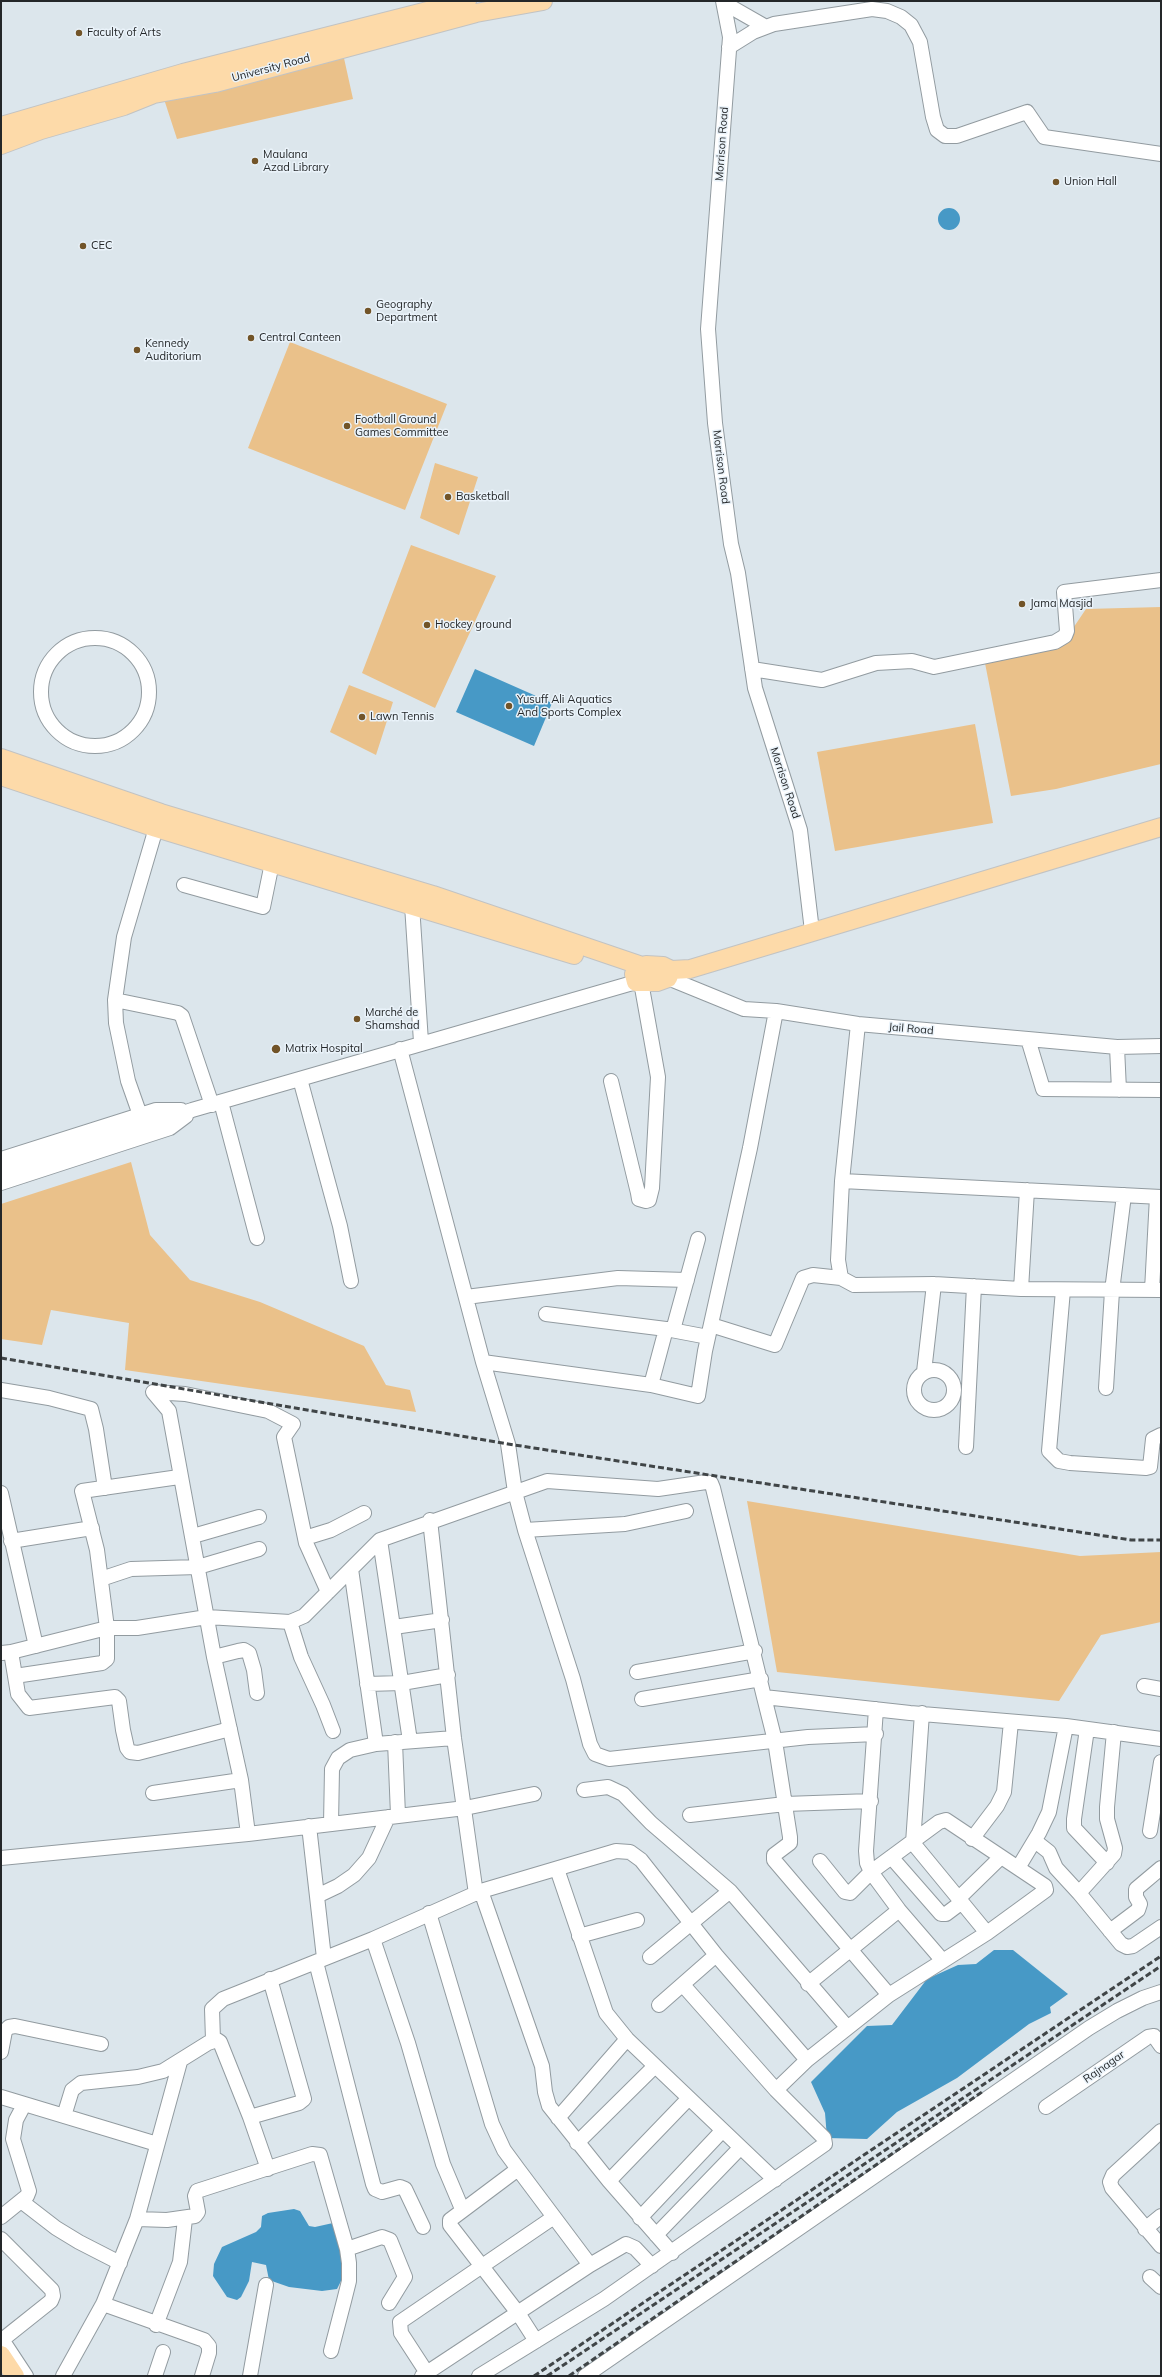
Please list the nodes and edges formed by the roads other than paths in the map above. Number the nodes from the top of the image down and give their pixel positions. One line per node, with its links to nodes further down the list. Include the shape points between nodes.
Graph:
1 (467, 1): 6 (main road, via 183,73)
2 (543, 1): 7 (main road, University Road, via 476,13 215,83 154,94)
3 (724, 2): 4 (street); 5 (street, Morrison Road)
4 (766, 27): 5 (street); 8 (street, via 872,8 887,10 911,25 920,42 933,117 937,130 945,136 957,136 1027,112 1044,136)
5 (730, 42): 11 (street, Morrison Road, via 708,329 715,423 731,544 738,573)
6 (1, 126)
7 (1, 145)
8 (1161, 154)
9 (1161, 580): 11 (street, via 1064,592 1067,631 1066,636 1055,642 934,667 912,661 876,663 822,680)
10 (138, 659): 10 (street, via 146,668 151,689 147,710 136,729 119,742 98,747 76,743 58,732 45,714 40,693 44,672 55,653 72,640 93,636 113,641)
11 (752, 669): 20 (street, Morrison Road, via 755,688 800,830)
12 (1, 758): 22 (main road, via 161,813 433,896)
13 (1, 776): 16 (main road)
14 (1161, 816): 20 (main road)
15 (1161, 827): 20 (main road)
16 (156, 828): 17 (main road); 23 (street, via 124,937)
17 (272, 863): 18 (street, via 263,907); 19 (main road)
18 (184, 885)
19 (412, 906): 22 (main road); 27 (street)
20 (811, 925): 21 (main road, via 690,969)
21 (667, 971): 22 (main road, via 657,982); 24 (street, Jail Road, via 744,1009)
22 (638, 976): 27 (street); 32 (street, via 658,1077 652,1188 651,1195 646,1201 639,1199)
23 (115, 1000): 35 (street, via 182,1016); 37 (street, via 116,1024 127,1074)
24 (776, 1011): 25 (street, Jail Road); 59 (street, via 750,1148)
25 (858, 1024): 26 (street, Jail Road); 40 (street)
26 (1028, 1039): 29 (street, Jail Road); 33 (street, via 1044,1089)
27 (421, 1042): 30 (street)
28 (1161, 1046): 29 (street, Jail Road)
29 (1117, 1047): 33 (street)
30 (400, 1049): 31 (street); 56 (street)
31 (300, 1079): 35 (street); 49 (street, via 340,1226)
32 (611, 1081)
33 (1119, 1090): 34 (street)
34 (1161, 1090)
35 (216, 1104): 36 (street); 45 (street)
36 (192, 1110): 37 (street, via 156,1110); 39 (street); 41 (street, via 170,1128)
37 (140, 1115): 38 (street)
38 (1, 1160)
39 (1, 1172)
40 (842, 1181): 42 (street); 47 (street, via 838,1260)
41 (1, 1183)
42 (1027, 1190): 43 (street); 52 (street)
43 (1124, 1195): 44 (street); 55 (street)
44 (1159, 1197): 54 (street)
45 (257, 1238)
46 (698, 1239): 48 (street)
47 (841, 1278): 50 (street, via 854,1285); 59 (street, via 813,1275 803,1278 775,1345)
48 (687, 1280): 56 (street, via 618,1278); 58 (street)
49 (351, 1281)
50 (934, 1284): 51 (street); 61 (street)
51 (974, 1286): 52 (street); 66 (street)
52 (1021, 1289): 53 (street)
53 (1063, 1290): 55 (street); 65 (street, via 1049,1451 1054,1458 1070,1463 1146,1468 1150,1467 1153,1439)
54 (1156, 1290): 55 (street)
55 (1112, 1291): 63 (street)
56 (466, 1297): 60 (street)
57 (546, 1314): 58 (street)
58 (670, 1329): 59 (street); 62 (street)
59 (710, 1331): 62 (street, via 698,1396)
60 (483, 1362): 62 (street); 69 (street, via 508,1444)
61 (924, 1372)
62 (651, 1385)
63 (1106, 1388)
64 (1, 1390): 68 (street, via 49,1398 91,1410)
65 (1161, 1435)
66 (966, 1447)
67 (179, 1477): 68 (street); 77 (street); 78 (street, via 168,1410 153,1392 185,1394 268,1411 294,1424 284,1437)
68 (105, 1488): 75 (street, via 82,1491)
69 (515, 1492): 74 (street); 76 (street); 92 (street, via 547,1481 658,1489 711,1484)
70 (1, 1493): 80 (street)
71 (686, 1511): 76 (street, via 625,1524)
72 (364, 1513): 78 (street, via 331,1530)
73 (259, 1518): 77 (street)
74 (430, 1520): 79 (street); 87 (street)
75 (92, 1528): 80 (street); 84 (street)
76 (525, 1530): 117 (street, via 595,1754 610,1759)
77 (193, 1536): 82 (street)
78 (305, 1538): 85 (street)
79 (380, 1540): 83 (street); 89 (street)
80 (11, 1541): 91 (street)
81 (259, 1550): 82 (street)
82 (198, 1567): 84 (street, via 131,1569); 86 (street)
83 (351, 1570): 85 (street); 100 (street)
84 (101, 1579): 90 (street)
85 (328, 1592): 88 (street, via 304,1616)
86 (207, 1617): 88 (street); 90 (street, via 137,1628); 94 (street)
87 (442, 1620): 89 (street); 96 (street)
88 (290, 1622): 112 (street, via 301,1657)
89 (394, 1627): 99 (street)
90 (107, 1628): 91 (street); 97 (street, via 107,1659 102,1663)
91 (36, 1646): 93 (street)
92 (755, 1651): 95 (street); 98 (street)
93 (6, 1652): 97 (street)
94 (214, 1657): 103 (street, via 244,1650 249,1653); 110 (street)
95 (637, 1672)
96 (448, 1675): 99 (street); 115 (street)
97 (15, 1676): 110 (street, via 18,1694 29,1708 114,1697 120,1701 126,1748 130,1752)
98 (761, 1679): 104 (street); 105 (street)
99 (402, 1683): 100 (street); 119 (street)
100 (368, 1684): 120 (street)
101 (1144, 1686): 102 (street)
102 (1161, 1688)
103 (257, 1693)
104 (764, 1697): 106 (street); 117 (street)
105 (642, 1699)
106 (876, 1709): 107 (street); 114 (street)
107 (922, 1713): 108 (street); 137 (street)
108 (1011, 1722): 109 (street); 135 (street, via 1004,1792 997,1806)
109 (1066, 1726): 111 (street); 136 (street, via 1050,1812)
110 (230, 1729): 122 (street)
111 (1087, 1729): 113 (street); 142 (street, via 1074,1828)
112 (333, 1731)
113 (1114, 1732): 116 (street); 142 (street, via 1107,1819 1115,1848)
114 (876, 1734): 117 (street); 126 (street)
115 (454, 1738): 119 (street); 128 (street)
116 (1161, 1739)
117 (775, 1741): 127 (street)
118 (395, 1742): 119 (street); 120 (street); 130 (street)
119 (410, 1742)
120 (376, 1744): 131 (street, via 350,1750 338,1758 332,1769)
121 (1161, 1762): 133 (street)
122 (241, 1780): 124 (street); 134 (street)
123 (584, 1790): 148 (street, via 608,1787 623,1794 651,1823)
124 (153, 1793)
125 (534, 1794): 128 (street)
126 (871, 1801): 127 (street); 146 (street, via 866,1851)
127 (785, 1804): 129 (street); 161 (street, via 790,1843 774,1854 774,1860)
128 (465, 1808): 130 (street); 147 (street)
129 (690, 1815)
130 (393, 1816): 131 (street); 150 (street, via 369,1858 354,1875)
131 (331, 1824): 132 (street)
132 (308, 1826): 134 (street); 150 (street)
133 (1150, 1831)
134 (248, 1834): 139 (street)
135 (972, 1839): 137 (street, via 946,1820 939,1822); 138 (street)
136 (1035, 1841): 143 (street); 149 (street, via 1049,1852 1056,1868)
137 (913, 1843): 140 (street); 151 (street)
138 (1001, 1857): 143 (street); 151 (street)
139 (1, 1858)
140 (892, 1858): 146 (street); 151 (street, via 941,1914 946,1914)
141 (820, 1861): 146 (street, via 847,1893)
142 (1107, 1863): 149 (street)
143 (1018, 1868): 158 (street, via 1045,1886 1046,1890)
144 (1161, 1868): 157 (street, via 1136,1890 1140,1904 1138,1910)
145 (557, 1869): 147 (street); 155 (street, via 616,1851 630,1852 641,1860); 159 (street)
146 (872, 1872): 152 (street)
147 (478, 1892): 153 (street); 188 (street, via 542,2066 549,2106)
148 (730, 1892): 155 (street); 167 (street)
149 (1079, 1893): 157 (street)
150 (317, 1896): 164 (street)
151 (961, 1900): 158 (street)
152 (899, 1910): 161 (street); 165 (street)
153 (429, 1913): 160 (street); 195 (street, via 492,2124 504,2150)
154 (637, 1920): 159 (street)
155 (691, 1923): 162 (street); 163 (street)
156 (1161, 1927): 157 (street, via 1133,1946 1127,1947)
157 (1110, 1931)
158 (987, 1933): 165 (street)
159 (579, 1936): 173 (street, via 606,2013)
160 (373, 1939): 164 (street); 199 (street, via 408,2043 443,2164)
161 (851, 1950): 167 (street); 170 (street)
162 (716, 1955): 168 (street); 178 (street)
163 (650, 1957)
164 (320, 1960): 166 (street); 206 (street, via 373,2184 375,2189 382,2192 400,2187 405,2189)
165 (943, 1961): 170 (street)
166 (270, 1979): 174 (street, via 216,2003 210,2017); 187 (street, via 304,2098 299,2103)
167 (808, 1984): 172 (street)
168 (683, 1985): 171 (street); 181 (street)
169 (1161, 1992): 236 (street, via 1123,2008 1089,2028)
170 (889, 1995): 172 (street)
171 (659, 2005)
172 (847, 2027): 178 (street)
173 (627, 2039): 180 (street); 188 (street)
174 (213, 2040): 179 (street); 187 (street, via 220,2042)
175 (101, 2044): 177 (street, via 15,2026 5,2031)
176 (1161, 2046): 185 (street, Rajnagar, via 1154,2036 1148,2037)
177 (1, 2052)
178 (807, 2060): 181 (street)
179 (180, 2062): 186 (street, via 162,2071 138,2077 81,2083 72,2090); 192 (street)
180 (656, 2066): 183 (street); 191 (street)
181 (776, 2090): 196 (street, via 826,2142)
182 (1, 2097): 184 (street)
183 (690, 2098): 189 (street); 197 (street)
184 (24, 2105): 186 (street); 198 (street, via 13,2129 13,2139 29,2184 29,2191)
185 (1046, 2107)
186 (64, 2116): 192 (street)
187 (250, 2117): 194 (street)
188 (558, 2118): 191 (street)
189 (722, 2131): 193 (street); 203 (street)
190 (1161, 2131): 207 (street, via 1113,2175 1110,2182)
191 (577, 2143): 197 (street)
192 (157, 2144): 204 (street)
193 (740, 2148): 196 (street); 208 (street)
194 (268, 2169): 205 (street, via 197,2192 195,2196 198,2214); 211 (street, via 312,2154 320,2155)
195 (518, 2169): 199 (street); 202 (street)
196 (775, 2180): 212 (street)
197 (609, 2181): 203 (street)
198 (21, 2201): 201 (street); 213 (street, via 56,2228)
199 (462, 2209): 215 (street, via 452,2216 450,2225)
200 (1161, 2216): 207 (street)
201 (1, 2217)
202 (554, 2217): 214 (street); 215 (street)
203 (640, 2218): 208 (street)
204 (137, 2219): 205 (street); 213 (street)
205 (185, 2219): 223 (street, via 180,2262)
206 (423, 2227)
207 (1145, 2229): 210 (street)
208 (656, 2235): 212 (street)
209 (1, 2239): 225 (street, via 52,2290 53,2296 51,2301)
210 (1161, 2246)
211 (347, 2249): 221 (street, via 382,2237 390,2240 405,2277); 226 (street, via 349,2281)
212 (672, 2253): 216 (street)
213 (120, 2263): 220 (street)
214 (590, 2265): 216 (street, via 626,2244 635,2248); 222 (street)
215 (482, 2266): 222 (street); 228 (street, via 400,2322 401,2333)
216 (652, 2266): 224 (street)
217 (1150, 2278): 219 (street)
218 (266, 2285): 234 (street)
219 (1161, 2287)
220 (103, 2304): 223 (street); 231 (street)
221 (389, 2304)
222 (518, 2313): 224 (street); 228 (street)
223 (156, 2325): 233 (street, via 204,2340 209,2346 209,2353)
224 (536, 2341): 235 (street)
225 (1, 2344): 229 (main road); 230 (street)
226 (331, 2351)
227 (163, 2352): 232 (street)
228 (424, 2375)
229 (15, 2376)
230 (26, 2376)
231 (63, 2376)
232 (155, 2376)
233 (202, 2376)
234 (250, 2376)
235 (479, 2376)
236 (585, 2376)

